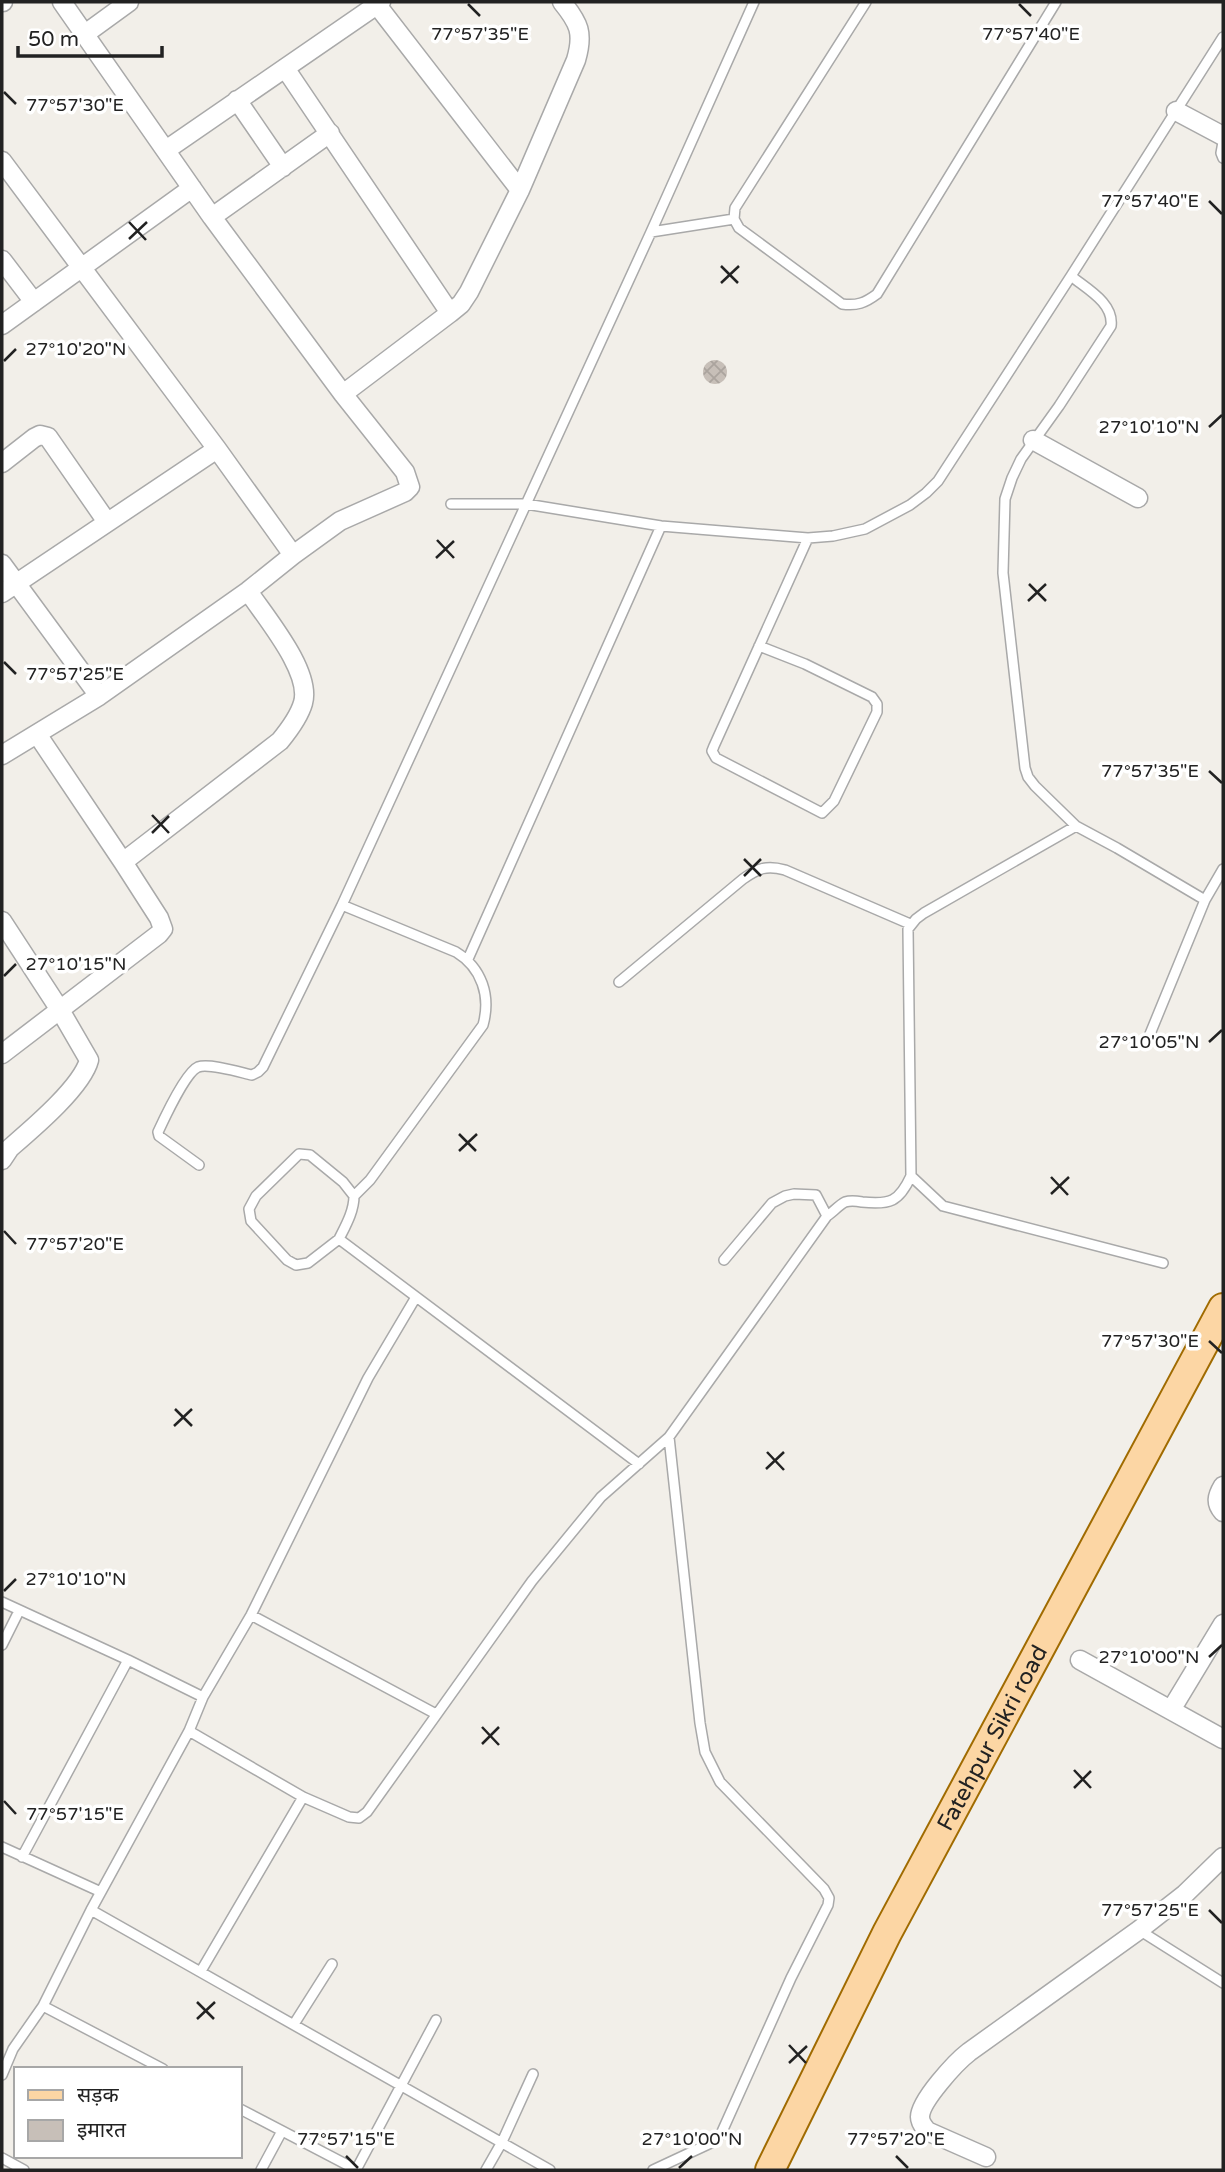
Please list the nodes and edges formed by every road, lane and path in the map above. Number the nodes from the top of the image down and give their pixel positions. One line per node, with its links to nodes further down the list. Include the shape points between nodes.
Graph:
1 (62, 2): 8 (street)
2 (129, 2): 8 (street)
3 (562, 2): 21 (street, via 576,20 580,48)
4 (754, 2): 24 (lane)
5 (866, 2): 23 (lane, via 735,208)
6 (1056, 2): 23 (lane, via 877,294 867,302 842,304 739,229)
7 (379, 3): 10 (street); 21 (street)
8 (85, 34): 16 (street)
9 (1223, 37): 12 (lane)
10 (285, 68): 11 (street); 13 (street)
11 (237, 100): 16 (street); 19 (street)
12 (1176, 111): 14 (street); 27 (lane)
13 (330, 133): 19 (street); 29 (street)
14 (1223, 136)
15 (1223, 142): 17 (lane)
16 (166, 150): 20 (street)
17 (1223, 158)
18 (2, 161): 26 (street)
19 (283, 167): 22 (street)
20 (192, 188): 22 (street); 26 (street)
21 (520, 190): 29 (street, via 469,292)
22 (212, 217): 31 (street)
23 (734, 219): 24 (lane)
24 (651, 233): 37 (lane)
25 (2, 260): 28 (street)
26 (81, 269): 28 (street); 33 (street)
27 (1071, 276): 32 (lane, via 1107,306 1113,316 1111,326); 40 (lane, via 926,493 865,529)
28 (34, 302): 30 (street)
29 (450, 313): 31 (street)
30 (2, 325)
31 (343, 394): 41 (street, via 405,472 410,487 340,521)
32 (1033, 440): 35 (street); 49 (lane, via 1005,499 1003,573 1015,684 1028,776)
33 (217, 449): 38 (street); 41 (street)
34 (2, 463): 38 (street, via 34,438 48,438)
35 (1138, 498)
36 (451, 504): 37 (lane)
37 (526, 504): 39 (lane); 53 (lane)
38 (107, 522): 43 (street)
39 (661, 526): 40 (lane); 56 (lane)
40 (808, 538): 45 (lane)
41 (293, 555): 44 (street)
42 (2, 564): 43 (street)
43 (9, 588): 46 (street)
44 (248, 592): 46 (street); 50 (street, via 298,666 304,702 280,741)
45 (759, 646): 45 (lane, via 712,751 716,758 822,813 834,801 877,704 872,697 805,664)
46 (99, 696): 47 (street)
47 (37, 734): 48 (street); 50 (street)
48 (2, 755)
49 (1076, 827): 52 (lane); 55 (lane)
50 (124, 862): 58 (street, via 163,929)
51 (1223, 869): 52 (lane)
52 (1205, 900): 59 (lane)
53 (342, 905): 56 (lane); 62 (lane, via 263,1067 252,1075 198,1067 188,1077 158,1132)
54 (2, 921): 58 (street)
55 (910, 925): 57 (lane, via 785,870 765,866 743,879); 63 (lane)
56 (468, 959): 64 (lane, via 486,993 483,1025)
57 (619, 982)
58 (60, 1010): 60 (street); 61 (street, via 89,1060 87,1069 76,1086)
59 (1150, 1034)
60 (2, 1054)
61 (2, 1160)
62 (199, 1164)
63 (911, 1176): 65 (lane, via 905,1190 890,1202 846,1202); 68 (lane, via 943,1206)
64 (354, 1196): 66 (lane); 66 (lane, via 310,1155 299,1154 256,1196 249,1209 251,1221 296,1265 309,1264)
65 (827, 1216): 67 (lane, via 816,1195 785,1196 772,1203); 71 (lane)
66 (339, 1239): 69 (lane)
67 (724, 1261)
68 (1163, 1263)
69 (416, 1297): 72 (lane); 77 (lane, via 368,1378)
70 (1223, 1308): 117 (main road, Fatehpur Sikri road, via 887,1933)
71 (669, 1437): 72 (lane); 116 (lane, via 705,1752 720,1782 829,1898 721,2134)
72 (639, 1464): 84 (lane, via 601,1497 532,1581)
73 (1223, 1486): 74 (street, via 1217,1499)
74 (1223, 1512)
75 (2, 1602): 76 (lane)
76 (19, 1611): 79 (lane); 80 (lane)
77 (251, 1615): 82 (lane); 84 (lane)
78 (1223, 1624): 83 (street)
79 (2, 1645)
80 (128, 1660): 82 (lane); 89 (lane)
81 (1080, 1660): 83 (street)
82 (203, 1697): 85 (lane)
83 (1171, 1710): 86 (street)
84 (436, 1714): 87 (lane, via 359,1818)
85 (189, 1731): 87 (lane); 91 (lane)
86 (1223, 1739)
87 (303, 1797): 95 (lane)
88 (2, 1847): 89 (lane)
89 (22, 1857): 91 (lane)
90 (1223, 1857): 93 (street)
91 (101, 1892): 92 (lane)
92 (91, 1910): 95 (lane); 97 (lane)
93 (1139, 1930): 96 (lane); 109 (street, via 960,2059 924,2105 919,2116 927,2131)
94 (332, 1964): 99 (lane)
95 (201, 1971): 99 (lane)
96 (1223, 1983)
97 (43, 2006): 101 (lane); 102 (lane)
98 (436, 2020): 105 (lane)
99 (294, 2024): 105 (lane)
100 (2, 2043): 101 (lane)
101 (13, 2049): 103 (lane)
102 (159, 2067)
103 (2, 2074)
104 (533, 2074): 108 (lane)
105 (400, 2085): 108 (lane); 113 (lane)
106 (242, 2110): 107 (lane)
107 (282, 2131): 112 (lane); 113 (lane)
108 (502, 2142): 114 (lane); 115 (lane)
109 (986, 2157)
110 (2, 2158): 111 (lane)
111 (24, 2170)
112 (261, 2170)
113 (356, 2170)
114 (486, 2170)
115 (550, 2170)
116 (653, 2170)
117 (770, 2170)

